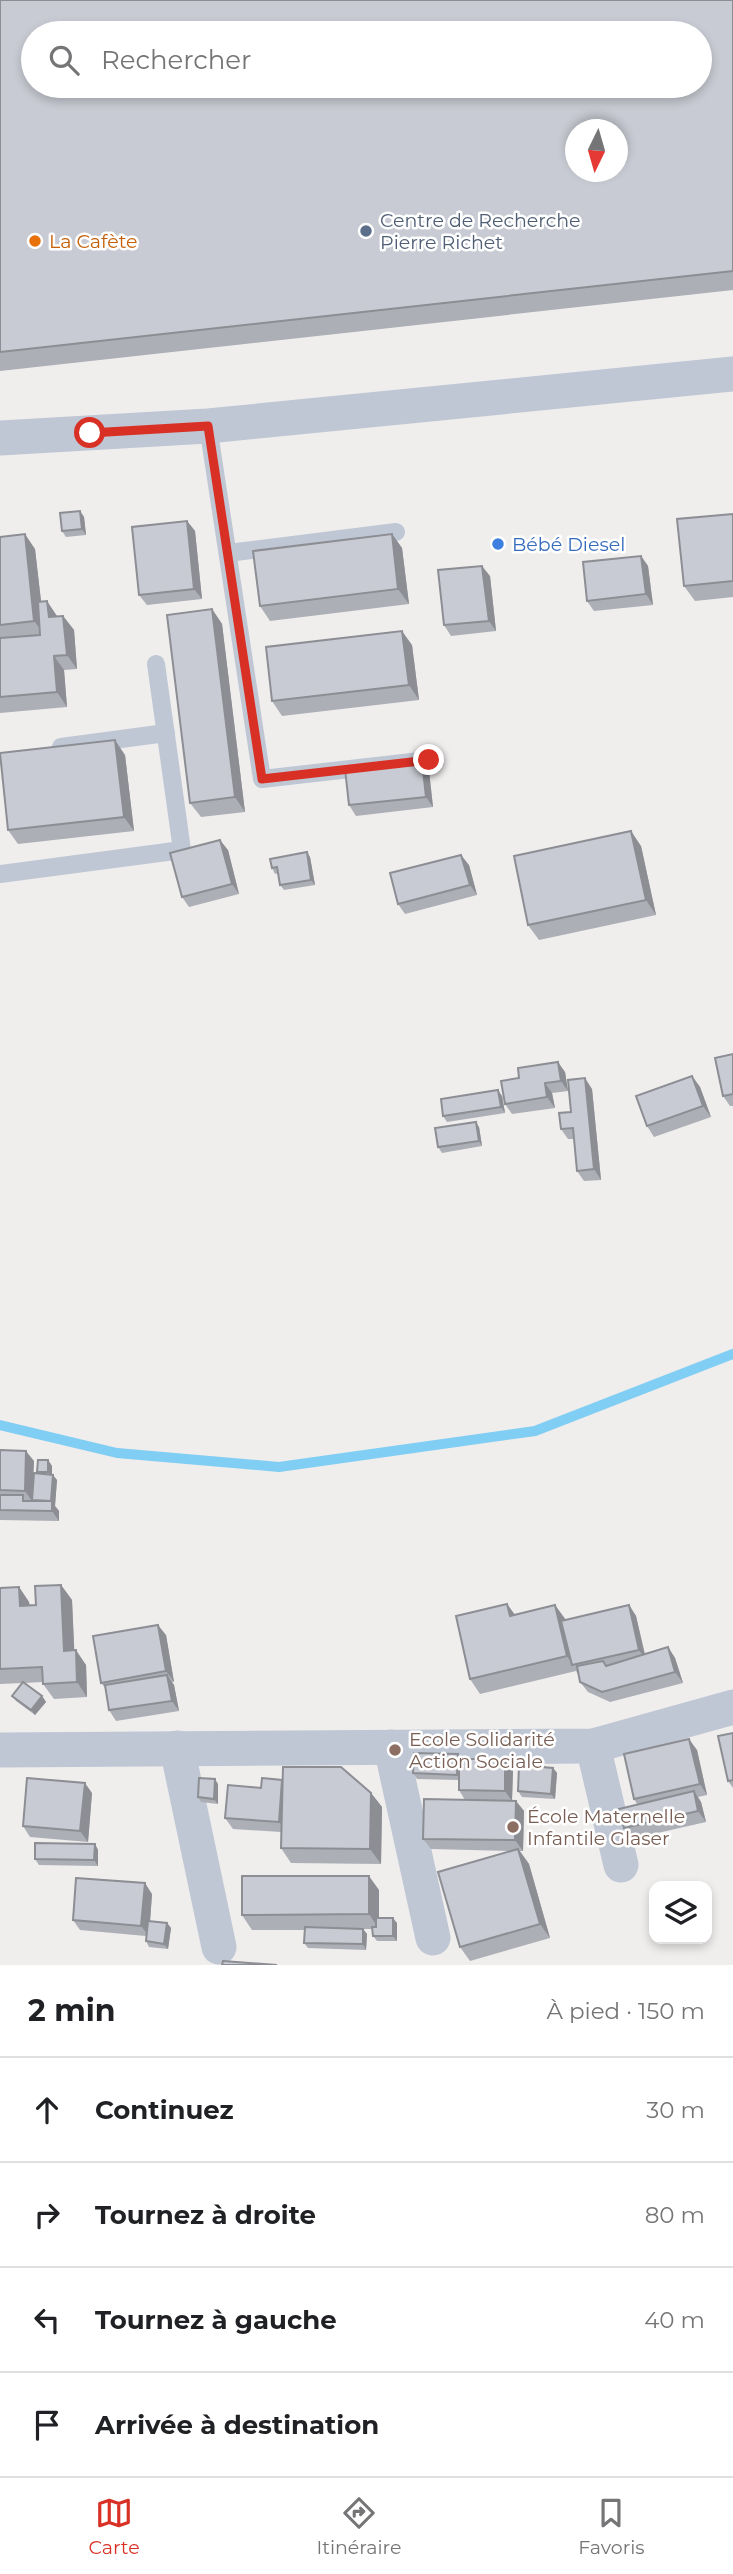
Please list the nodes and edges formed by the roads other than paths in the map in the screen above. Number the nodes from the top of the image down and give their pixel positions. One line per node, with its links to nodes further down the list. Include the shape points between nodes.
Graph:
1 (733, 374): 2 (street)
2 (208, 426): 3 (street); 5 (lane)
3 (0, 438)
4 (396, 532): 5 (lane)
5 (228, 553): 9 (lane, via 262,779)
6 (156, 664): 7 (lane)
7 (166, 733): 8 (lane); 10 (lane, via 182,850)
8 (40, 749)
9 (429, 760)
10 (0, 874)
11 (733, 1707): 12 (street)
12 (593, 1746): 13 (street); 16 (street)
13 (391, 1747): 14 (street); 17 (street)
14 (177, 1748): 15 (street); 18 (street)
15 (0, 1750)
16 (621, 1865)
17 (433, 1938)
18 (219, 1947)

